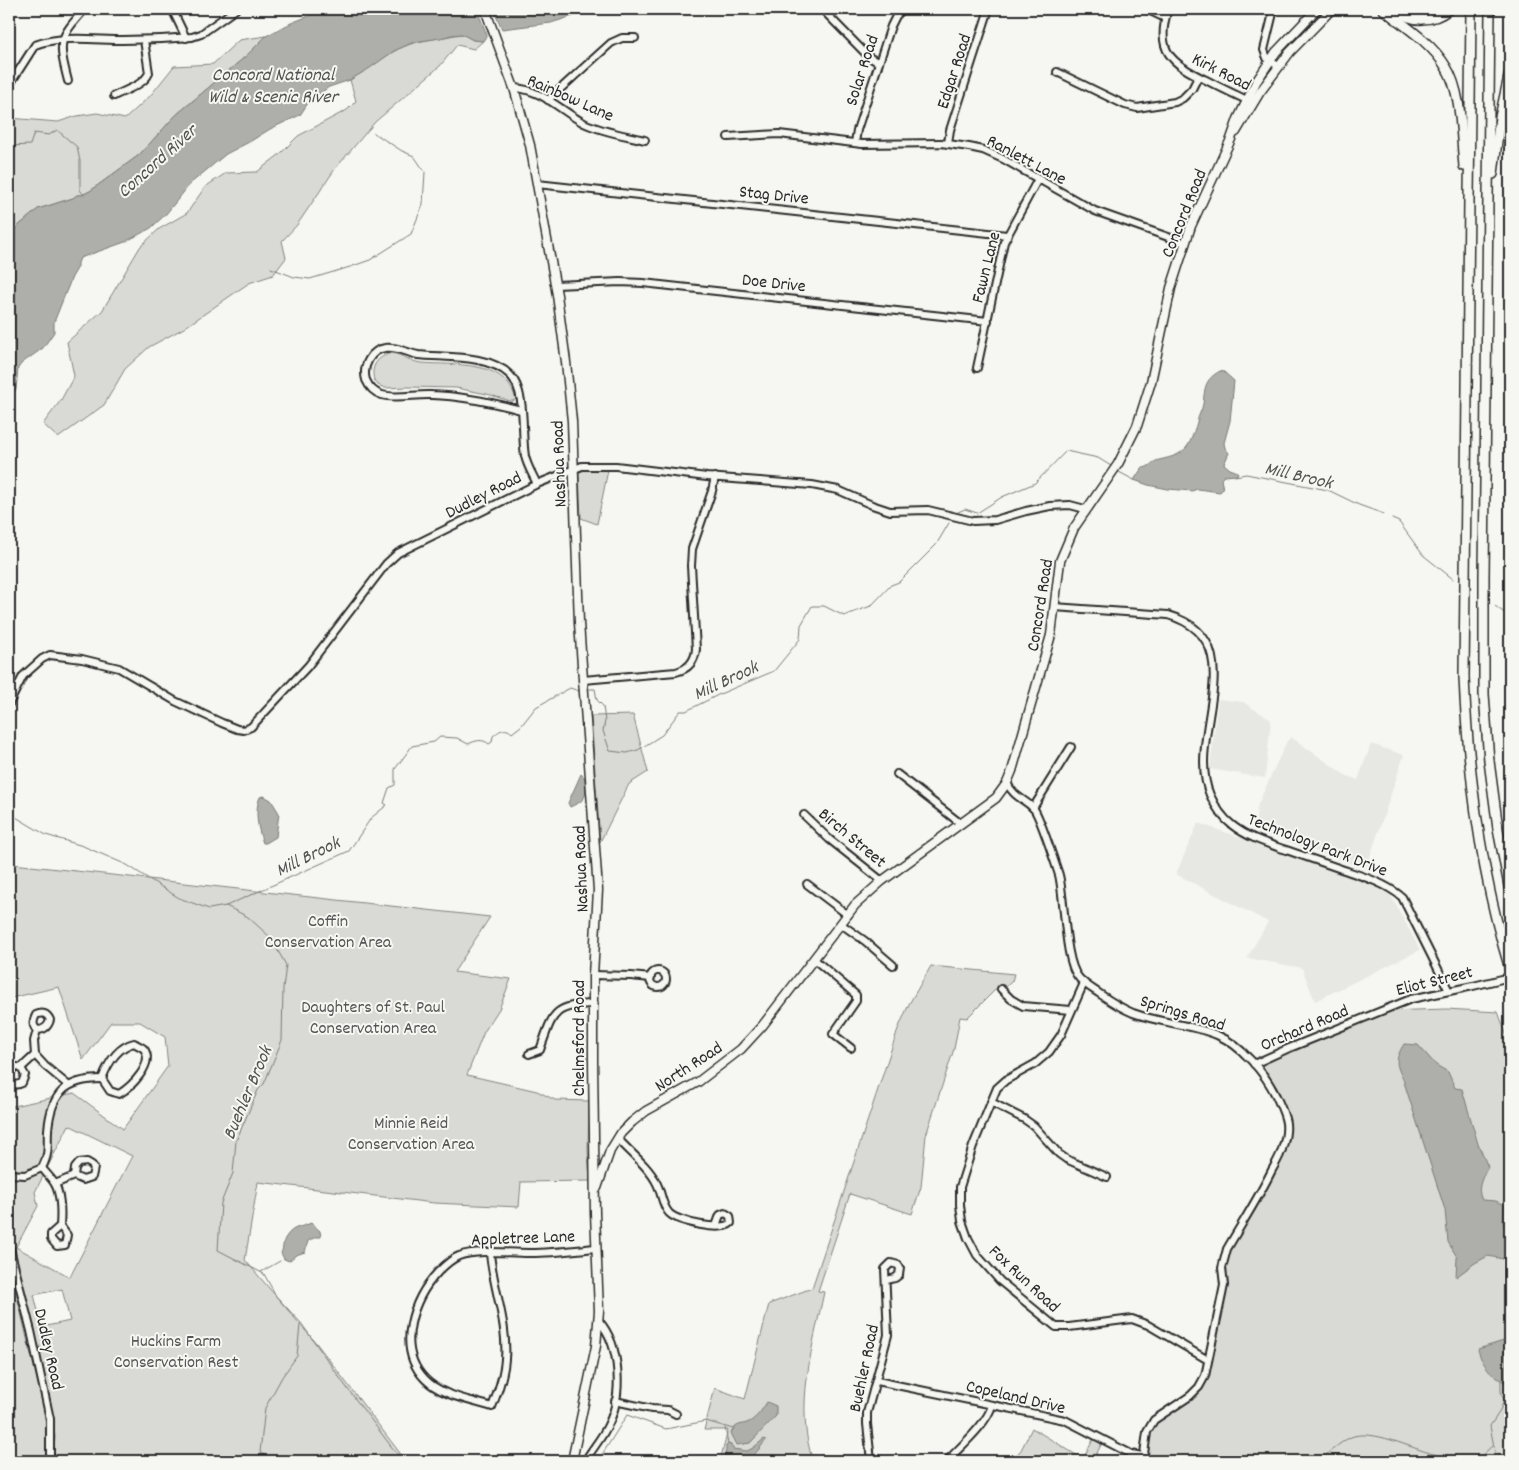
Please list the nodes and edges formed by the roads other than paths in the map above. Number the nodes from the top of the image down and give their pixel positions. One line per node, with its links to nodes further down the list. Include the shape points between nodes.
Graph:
1 (86, 9): 21 (street)
2 (172, 9): 19 (street)
3 (236, 9): 19 (street, via 202,34)
4 (822, 9): 24 (street, via 869,57)
5 (903, 9): 24 (street, Solar Road, via 893,21)
6 (989, 9): 38 (street, Edgar Road)
7 (1146, 9): 18 (street)
8 (1168, 9): 18 (street, Kirk Road)
9 (1274, 9): 23 (street, via 1264,50)
10 (1317, 9): 23 (main road, Concord Road)
11 (1332, 9): 25 (main road, Concord Road, via 1299,41)
12 (1383, 9): 41 (highway, via 1430,48 1450,74 1456,92)
13 (1396, 9): 14 (highway, via 1410,18 1425,19)
14 (1449, 9)
15 (1471, 9): 41 (highway)
16 (1490, 9): 42 (highway)
17 (486, 10): 31 (main road, Nashua Road)
18 (1165, 18): 28 (street, Kirk Road, via 1163,38 1168,52 1177,64)
19 (186, 38): 22 (street)
20 (635, 38): 33 (street, via 622,38 611,43)
21 (62, 40): 22 (street); 29 (street, via 35,45); 30 (street, via 60,48)
22 (144, 40): 32 (street, via 149,72 143,81)
23 (1270, 60): 25 (street); 34 (main road, Concord Road)
24 (879, 63): 37 (street, Solar Road)
25 (1279, 67): 34 (main road, Concord Road)
26 (1057, 72): 28 (street, via 1137,108 1179,100 1190,92)
27 (1510, 72): 42 (highway, via 1500,117)
28 (1198, 77): 34 (street, Kirk Road)
29 (12, 81)
30 (68, 81)
31 (514, 88): 33 (street, Rainbow Lane); 40 (main road, Nashua Road)
32 (114, 96)
33 (548, 100): 36 (street, Rainbow Lane, via 592,126)
34 (1250, 102): 44 (main road, Concord Road, via 1230,139)
35 (728, 137): 37 (street, Ranlett Lane, via 779,134)
36 (645, 140)
37 (855, 143): 38 (street, Ranlett Lane)
38 (948, 143): 39 (street, Ranlett Lane, via 990,153)
39 (1038, 179): 43 (street, Fawn Lane); 44 (street, Ranlett Lane, via 1103,215)
40 (537, 184): 43 (street, Stag Drive); 45 (main road, Nashua Road)
41 (1468, 210): 70 (highway, via 1465,701 1481,844)
42 (1488, 216): 64 (highway, via 1484,694 1489,761)
43 (1007, 235): 46 (street, Fawn Lane)
44 (1185, 243): 52 (main road, Concord Road, via 1137,426 1118,464)
45 (556, 285): 46 (street, Doe Drive, via 635,282); 49 (main road, Nashua Road, via 568,380)
46 (988, 320): 47 (street, Fawn Lane)
47 (977, 368)
48 (522, 410): 48 (street, via 520,394 512,377 503,370 475,360 418,355 390,348 374,353 366,366 365,375 370,386 383,395 468,398); 51 (street, via 526,458)
49 (573, 468): 50 (street, Dudley Road, via 616,466); 51 (street, Dudley Road); 54 (main road, Nashua Road)
50 (715, 477): 52 (street, Dudley Road, via 820,486 890,511 928,510 973,521 995,520 1050,506 1070,505); 54 (street, via 692,549 690,566 696,648 693,660 686,669 676,672)
51 (537, 484): 55 (street, Dudley Road, via 398,553 358,599 308,666 251,727 244,730 175,701 119,668 50,655 23,676)
52 (1085, 509): 53 (main road, Concord Road, via 1068,538 1060,561)
53 (1054, 607): 58 (main road, Concord Road, via 1045,661); 76 (street, Technology Park Drive, via 1168,615 1196,629 1208,646 1214,663 1203,765 1217,809 1247,835 1374,880 1402,897)
54 (583, 680): 67 (main road, Nashua Road, via 597,865)
55 (9, 704)
56 (1071, 747): 59 (street)
57 (897, 774): 61 (street)
58 (1007, 783): 59 (street, Springs Road, via 1015,795); 61 (main road, Concord Road, via 996,798)
59 (1033, 808): 74 (street, Springs Road, via 1059,876 1075,974)
60 (804, 816): 62 (street, Birch Street)
61 (960, 823): 62 (main road, Concord Road)
62 (882, 881): 65 (main road, Concord Road)
63 (807, 884): 65 (street)
64 (1510, 891)
65 (848, 915): 66 (main road, Concord Road)
66 (841, 924): 68 (main road, Concord Road); 69 (street)
67 (596, 929): 71 (main road, Chelmsford Road)
68 (814, 959): 81 (street, via 857,998 833,1034); 92 (main road, North Road, via 741,1048 698,1082 641,1114)
69 (893, 965)
70 (1510, 969)
71 (594, 976): 73 (street); 77 (main road, Chelmsford Road)
72 (1510, 977): 76 (street, Eliot Street)
73 (651, 978)
74 (1084, 983): 78 (street, Fox Run Road); 86 (street, Springs Road, via 1131,1012 1219,1036)
75 (1000, 989): 78 (street, via 1023,1006)
76 (1450, 991): 79 (street, Eliot Street, via 1411,999)
77 (594, 1004): 82 (street, via 571,1005 557,1012 551,1019); 93 (main road, Chelmsford Road)
78 (1071, 1010): 91 (street, Fox Run Road, via 1061,1035 1049,1052 1006,1080 997,1088)
79 (1366, 1017): 86 (street, Orchard Road)
80 (37, 1030): 84 (street)
81 (851, 1048)
82 (540, 1049): 83 (street); 85 (street)
83 (529, 1054)
84 (35, 1055): 87 (street); 90 (street)
85 (543, 1058)
86 (1254, 1064): 109 (street, Springs Road, via 1270,1083 1286,1119 1287,1132 1268,1179 1227,1249 1222,1268 1222,1295)
87 (22, 1068): 88 (street, via 13,1068); 88 (street, via 25,1075 22,1083 16,1085)
88 (9, 1076)
89 (102, 1079): 89 (street, via 125,1045 134,1043 144,1048 148,1057 146,1065 127,1089 119,1094 110,1091); 90 (street)
90 (68, 1084): 95 (street, via 55,1100 50,1114 49,1148)
91 (991, 1102): 98 (street, via 1034,1126 1066,1159); 109 (street, Fox Run Road, via 960,1187 962,1221 977,1255 1000,1281 1056,1327 1132,1319)
92 (618, 1139): 94 (main road, North Road); 102 (street, via 654,1177 664,1206 671,1215 686,1222)
93 (594, 1148): 94 (main road); 100 (main road)
94 (610, 1151): 100 (main road, North Road)
95 (42, 1168): 96 (street, via 25,1175); 99 (street)
96 (9, 1174)
97 (74, 1176): 99 (street)
98 (1107, 1177)
99 (56, 1184): 101 (street)
100 (595, 1191): 104 (main road)
101 (60, 1226)
102 (716, 1226)
103 (9, 1245): 105 (street, Dudley Road)
104 (596, 1248): 106 (street, Appletree Lane); 108 (main road)
105 (10, 1253): 115 (street, Dudley Road, via 50,1419)
106 (490, 1253): 106 (street, Appletree Lane, via 461,1255 437,1274 416,1306 410,1336 415,1365 428,1382 492,1407 506,1352)
107 (887, 1280): 110 (street, Buehler Road, via 888,1335)
108 (599, 1321): 111 (street, via 607,1333 617,1362); 116 (main road, via 592,1372)
109 (1208, 1360): 114 (street, Springs Road, via 1199,1387 1154,1420 1147,1432)
110 (877, 1381): 112 (street, Copeland Drive); 118 (street, Buehler Road, via 867,1413)
111 (615, 1401): 113 (street); 117 (street, via 608,1425)
112 (992, 1405): 114 (street, Copeland Drive, via 1064,1420); 119 (street, via 983,1422)
113 (676, 1414)
114 (1143, 1459)
115 (50, 1461)
116 (572, 1461)
117 (585, 1461)
118 (871, 1461)
119 (947, 1461)

